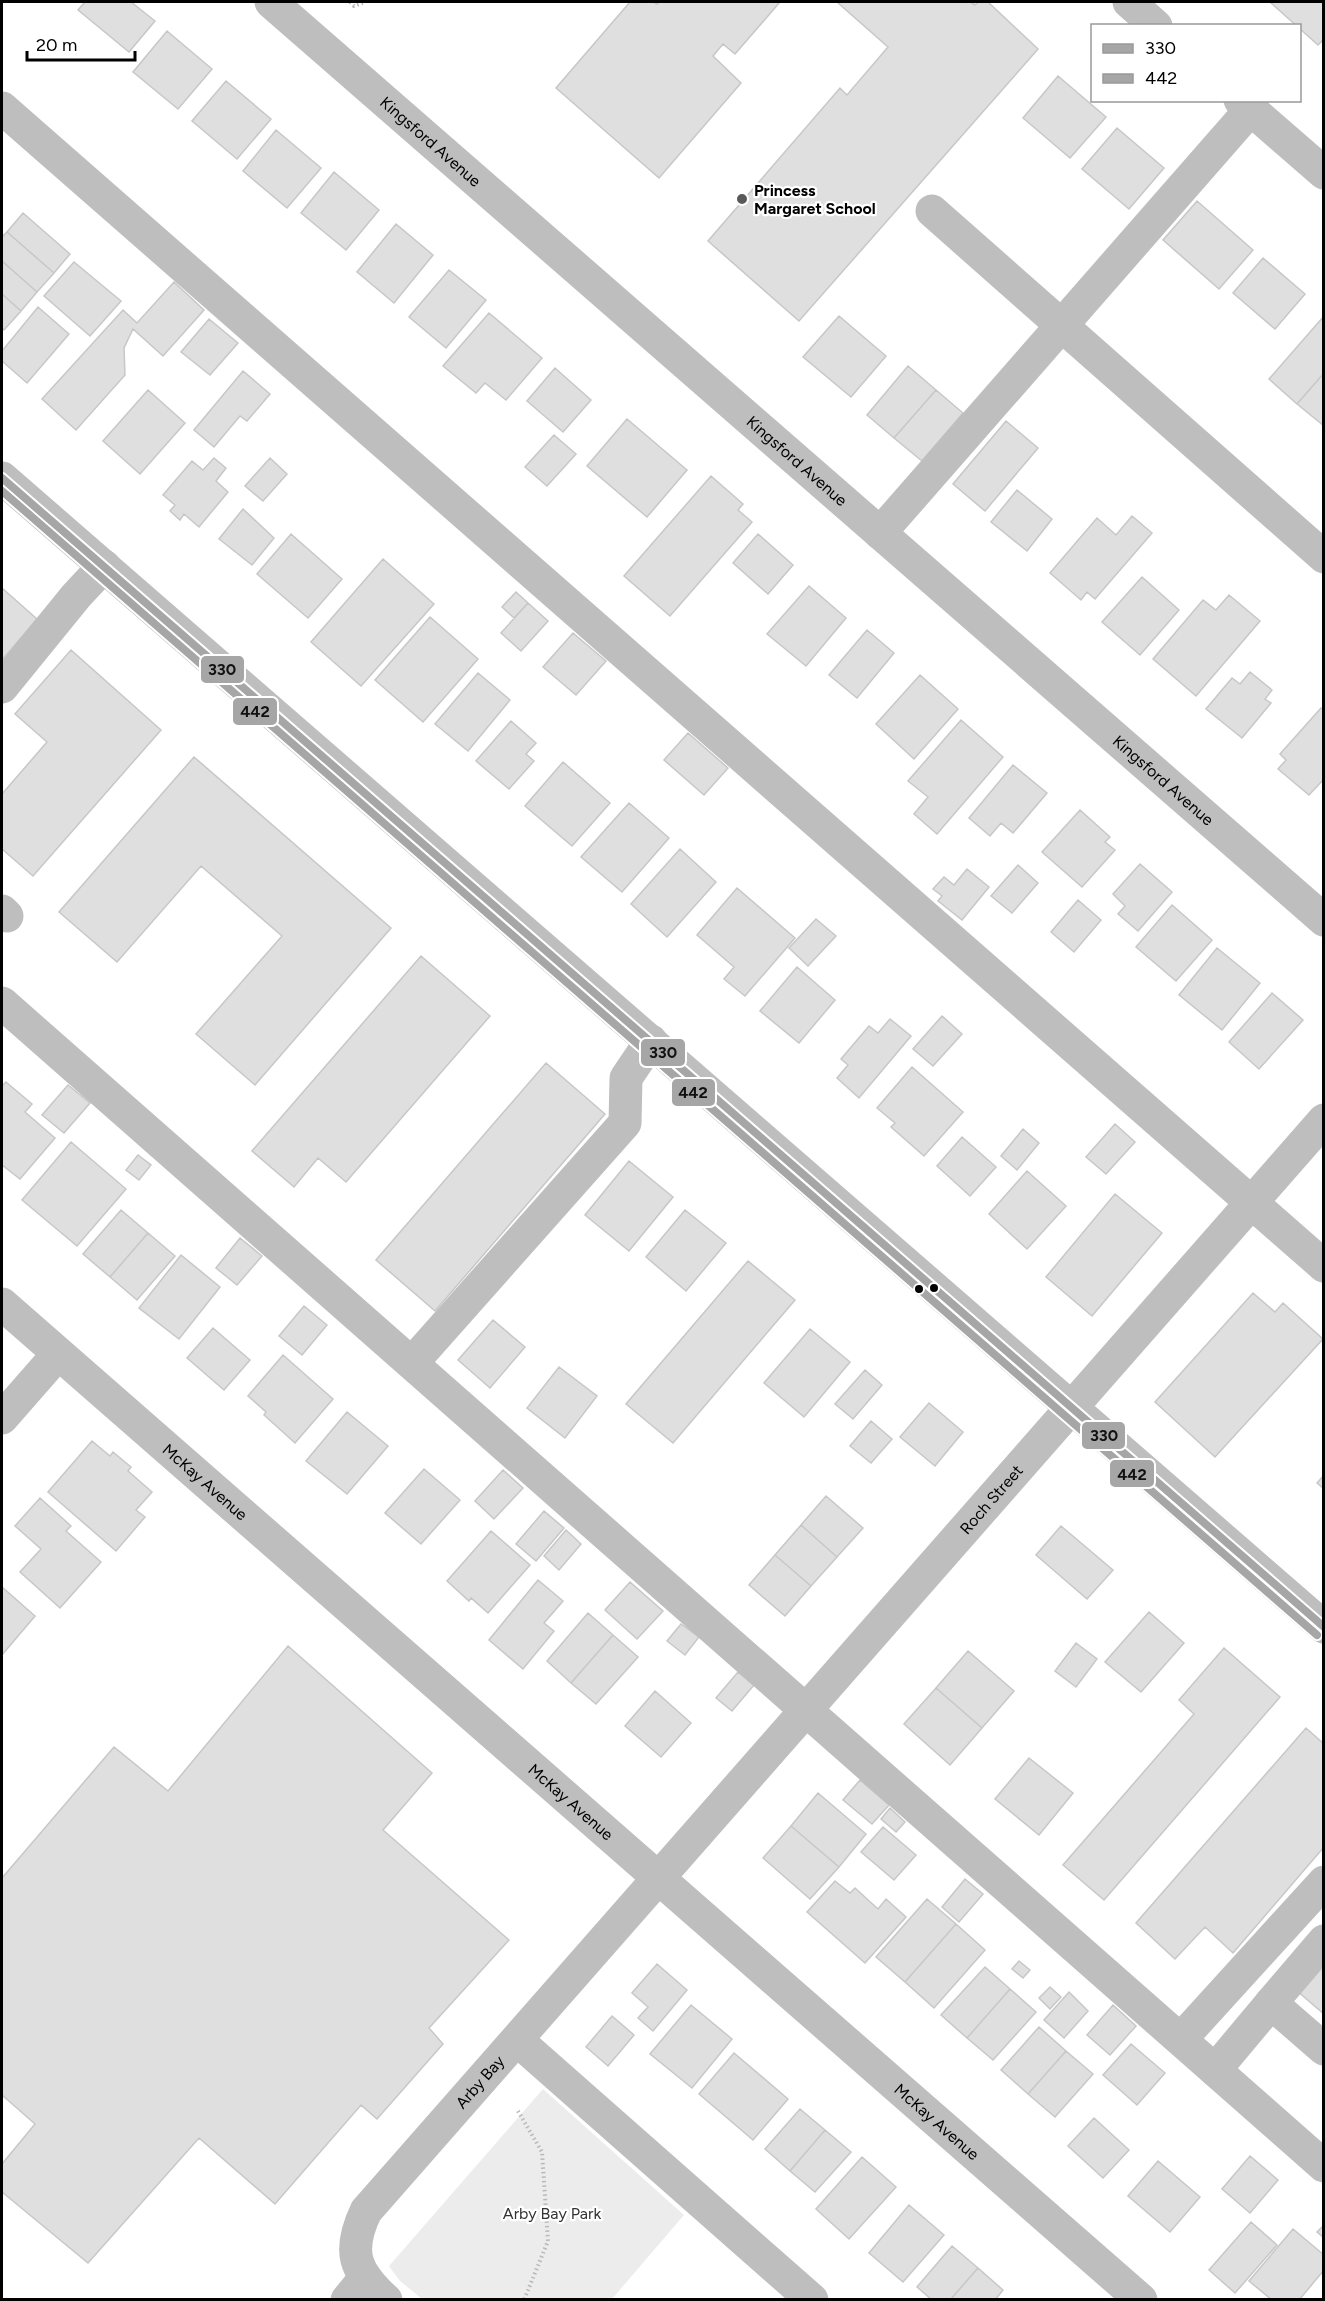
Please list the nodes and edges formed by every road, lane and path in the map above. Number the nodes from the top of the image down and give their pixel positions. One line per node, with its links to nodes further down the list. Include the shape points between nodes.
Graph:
1 (271, 2): 14 (street, Kingsford Avenue)
2 (351, 2): 5 (path)
3 (365, 2): 5 (path)
4 (1129, 2): 7 (street)
5 (354, 6): 6 (path)
6 (347, 12)
7 (1154, 24)
8 (1246, 105): 10 (street); 12 (street)
9 (2, 108): 22 (street)
10 (1323, 173)
11 (932, 211): 12 (street)
12 (1061, 326): 14 (street); 15 (street)
13 (2, 478): 16 (street)
14 (880, 533): 18 (street, Kingsford Avenue)
15 (1323, 557)
16 (104, 566): 17 (street); 20 (street)
17 (2, 687)
18 (1323, 920)
19 (2, 1003): 26 (street)
20 (651, 1041): 26 (street, via 626,1078 625,1123); 27 (street)
21 (1323, 1120): 22 (street, Roch Street)
22 (1251, 1202): 23 (street); 27 (street, Roch Street)
23 (1323, 1266)
24 (2, 1304): 25 (street, McKay Avenue)
25 (58, 1354): 28 (street); 31 (street, McKay Avenue)
26 (412, 1363): 30 (street)
27 (1072, 1407): 29 (street); 30 (street, Roch Street)
28 (2, 1418)
29 (1323, 1627)
30 (807, 1710): 31 (street, Roch Street); 35 (street)
31 (660, 1876): 36 (street, Arby Bay); 44 (street, McKay Avenue)
32 (1323, 1882): 35 (street)
33 (1323, 1941): 34 (street)
34 (1271, 2003): 37 (street); 38 (street)
35 (1181, 2039): 38 (street)
36 (517, 2040): 41 (street, Arby Bay, via 366,2211 354,2243); 43 (street)
37 (1323, 2049)
38 (1215, 2070): 40 (street)
39 (518, 2111): 42 (path, via 542,2152 548,2241)
40 (1323, 2166)
41 (366, 2292)
42 (524, 2300)
43 (812, 2300)
44 (1141, 2300)

